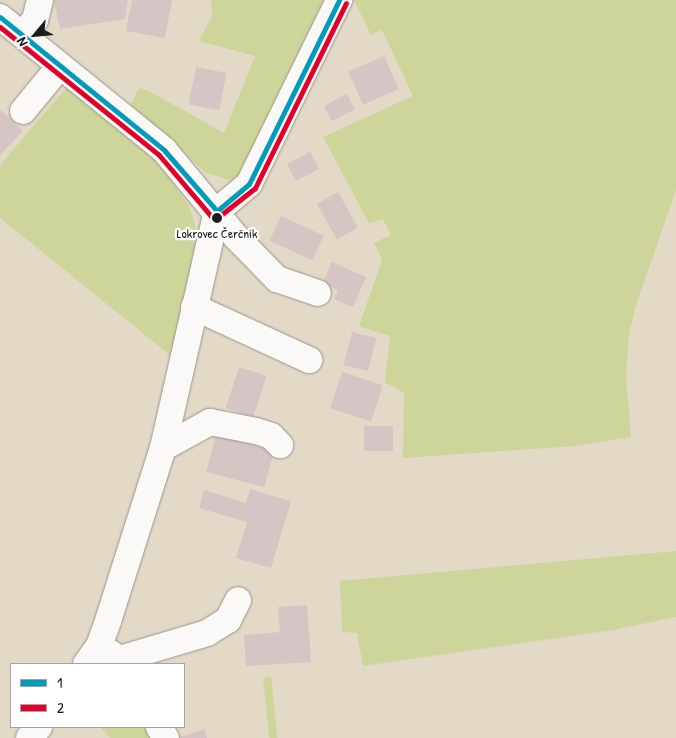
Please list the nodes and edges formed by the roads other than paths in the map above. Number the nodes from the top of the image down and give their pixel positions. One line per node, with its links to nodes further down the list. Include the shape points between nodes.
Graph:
1 (40, 0): 4 (street, via 35,20)
2 (339, 0): 7 (street, via 249,184)
3 (0, 17): 4 (street)
4 (22, 34): 5 (street)
5 (60, 66): 6 (street); 7 (street, via 164,150)
6 (22, 111)
7 (217, 211): 8 (street, via 236,237 277,279); 9 (street)
8 (318, 293)
9 (194, 307): 10 (street); 12 (street)
10 (308, 360)
11 (280, 445): 12 (street, via 272,436 210,422)
12 (163, 448): 14 (street)
13 (238, 600): 14 (street, via 228,620 207,633)
14 (107, 658)
15 (38, 728): 16 (street)
16 (29, 738)

